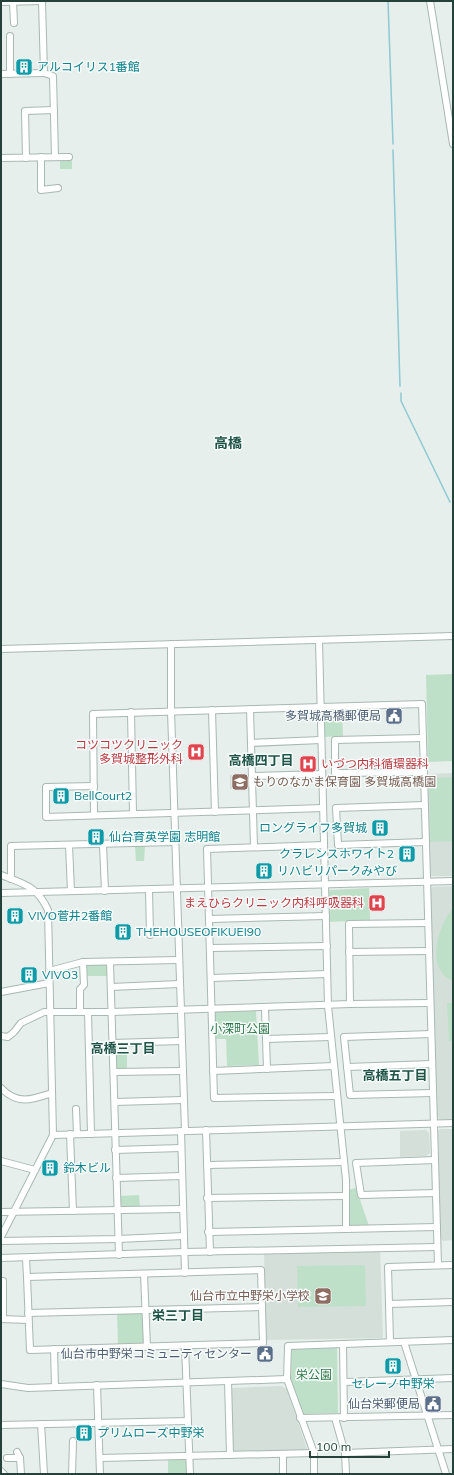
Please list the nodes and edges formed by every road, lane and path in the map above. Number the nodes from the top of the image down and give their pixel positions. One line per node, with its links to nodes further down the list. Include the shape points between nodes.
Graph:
1 (42, 1): 4 (street); 7 (street)
2 (430, 1): 11 (street)
3 (1, 2): 4 (street)
4 (13, 2): 5 (street)
5 (14, 23)
6 (10, 36): 9 (street)
7 (44, 73): 9 (street); 10 (street, via 54,76)
8 (1, 74): 9 (street)
9 (10, 74)
10 (54, 110): 13 (street); 16 (street, via 25,111)
11 (453, 144)
12 (40, 157): 13 (street); 16 (street); 17 (street, via 41,190)
13 (55, 157): 14 (street)
14 (69, 157)
15 (1, 158): 16 (street)
16 (26, 158)
17 (58, 188)
18 (453, 636): 19 (street)
19 (319, 640): 20 (street); 22 (street)
20 (171, 644): 21 (street); 25 (street)
21 (1, 649)
22 (320, 707): 23 (street); 27 (street, via 422,704); 28 (street)
23 (250, 709): 24 (street); 29 (street)
24 (212, 710): 25 (street); 37 (street)
25 (171, 711): 26 (street); 38 (street)
26 (131, 712): 33 (street, via 93,714); 39 (street)
27 (422, 738): 30 (street); 30 (street, via 335,740 335,773)
28 (321, 740): 29 (street); 31 (street)
29 (251, 743): 32 (street)
30 (423, 772): 34 (street)
31 (322, 774): 32 (street); 35 (street)
32 (252, 776): 36 (street)
33 (94, 786): 40 (street); 40 (street, via 46,788 46,817)
34 (425, 805): 42 (street); 42 (street, via 336,808 338,844)
35 (322, 808): 36 (street); 45 (street)
36 (254, 811): 37 (street); 46 (street)
37 (215, 812): 38 (street)
38 (175, 813): 39 (street); 41 (street)
39 (133, 814): 40 (street)
40 (94, 815)
41 (175, 842): 44 (street); 53 (street)
42 (426, 842): 50 (street)
43 (69, 845): 44 (street); 48 (street, via 12,846); 57 (street)
44 (103, 845): 55 (street)
45 (324, 845): 46 (street); 51 (street)
46 (254, 847): 52 (street, via 207,849)
47 (1, 875): 48 (street)
48 (14, 880): 56 (street); 59 (street)
49 (453, 881): 50 (street)
50 (426, 882): 51 (street); 62 (street)
51 (325, 885): 52 (street); 60 (street)
52 (209, 888): 53 (street); 61 (street)
53 (177, 889): 54 (street); 68 (street)
54 (149, 890): 55 (street); 63 (street)
55 (104, 891): 57 (street)
56 (38, 892): 57 (street); 59 (street); 71 (street, via 48,910)
57 (71, 892)
58 (1, 893): 59 (street)
59 (12, 893)
60 (326, 916): 61 (street); 64 (street)
61 (210, 919): 65 (street)
62 (428, 922): 66 (street); 67 (street, via 349,924)
63 (150, 935)
64 (327, 946): 65 (street); 72 (street)
65 (211, 948): 73 (street)
66 (429, 951): 67 (street); 78 (street)
67 (349, 952): 79 (street)
68 (179, 960): 70 (street); 75 (street)
69 (83, 962): 70 (street); 71 (street); 85 (street, via 84,985 80,989)
70 (110, 962): 76 (street)
71 (50, 971): 74 (street)
72 (327, 974): 73 (street); 80 (street)
73 (211, 978): 82 (street)
74 (49, 983): 77 (street); 84 (street)
75 (179, 984): 76 (street); 83 (street)
76 (111, 987): 87 (street)
77 (1, 992)
78 (430, 1003): 79 (street); 88 (street)
79 (350, 1004): 80 (street)
80 (328, 1006): 81 (street); 90 (street)
81 (265, 1008): 82 (street); 91 (street)
82 (212, 1009): 83 (street); 99 (street)
83 (180, 1010): 87 (street); 92 (street)
84 (51, 1012): 85 (street); 89 (street, via 31,1017 21,1023 8,1037); 102 (street)
85 (80, 1012): 86 (street)
86 (88, 1012): 87 (street); 116 (street)
87 (111, 1012): 93 (street)
88 (431, 1034): 94 (street); 96 (street, via 344,1037)
89 (1, 1036)
90 (330, 1037): 91 (street); 95 (street)
91 (266, 1039): 97 (street)
92 (181, 1041): 93 (street); 98 (street)
93 (112, 1043): 100 (street)
94 (432, 1064): 96 (street); 103 (street)
95 (334, 1066): 97 (street); 104 (street)
96 (347, 1067): 103 (street, via 350,1095)
97 (267, 1069): 99 (street)
98 (182, 1071): 100 (street); 105 (street)
99 (213, 1071): 104 (street, via 214,1098)
100 (114, 1072): 106 (street)
101 (1, 1088): 102 (street, via 11,1097 22,1100)
102 (52, 1093): 114 (street)
103 (433, 1093): 109 (street)
104 (336, 1096): 110 (street)
105 (183, 1100): 106 (street); 112 (street)
106 (114, 1102): 113 (street)
107 (76, 1108): 115 (street)
108 (453, 1123): 109 (street)
109 (434, 1124): 110 (street); 120 (street)
110 (340, 1127): 111 (street); 121 (street)
111 (206, 1130): 112 (street); 122 (street)
112 (183, 1131): 113 (street); 117 (street)
113 (115, 1133): 116 (street); 118 (street)
114 (53, 1134): 115 (street); 123 (street)
115 (74, 1134): 116 (street); 131 (street)
116 (92, 1134)
117 (181, 1148): 118 (street); 124 (street)
118 (115, 1150): 125 (street)
119 (1, 1160): 123 (street)
120 (435, 1160): 126 (street); 126 (street, via 356,1163 361,1195)
121 (344, 1162): 122 (street); 127 (street)
122 (207, 1165): 128 (street)
123 (35, 1170): 133 (street)
124 (182, 1176): 125 (street); 129 (street)
125 (116, 1178): 130 (street)
126 (436, 1194): 134 (street)
127 (345, 1196): 128 (street); 135 (street)
128 (208, 1198): 136 (street)
129 (183, 1209): 130 (street); 137 (street)
130 (117, 1210): 131 (street); 139 (street)
131 (73, 1211): 133 (street)
132 (1, 1212): 133 (street)
133 (14, 1212): 138 (street)
134 (437, 1227): 135 (street); 141 (street)
135 (346, 1229): 136 (street)
136 (208, 1232): 143 (street)
137 (184, 1236): 139 (street); 142 (street)
138 (1, 1237)
139 (118, 1239): 140 (street); 144 (street)
140 (1, 1241)
141 (438, 1247): 143 (street); 148 (street)
142 (185, 1252): 143 (street); 144 (street); 149 (street)
143 (210, 1252)
144 (119, 1255): 146 (street)
145 (1, 1258): 146 (street)
146 (26, 1258): 151 (street)
147 (453, 1265): 148 (street)
148 (438, 1266): 154 (street, via 388,1267)
149 (185, 1273): 150 (street); 155 (street, via 261,1270)
150 (144, 1274): 151 (street); 156 (street)
151 (27, 1277): 157 (street)
152 (1, 1281): 158 (street)
153 (453, 1302): 154 (street)
154 (389, 1304): 160 (street)
155 (262, 1307): 156 (street); 163 (street, via 263,1343)
156 (146, 1310): 157 (street); 164 (street)
157 (28, 1316): 158 (street); 165 (street, via 30,1350)
158 (2, 1319)
159 (453, 1340): 161 (street)
160 (390, 1342): 161 (street); 162 (street)
161 (404, 1342): 168 (street)
162 (343, 1344): 167 (street, via 288,1346); 171 (street)
163 (185, 1346): 164 (street); 170 (street)
164 (147, 1347): 165 (street)
165 (54, 1349): 174 (street)
166 (453, 1378): 168 (street)
167 (287, 1379): 169 (street); 177 (street)
168 (416, 1380): 171 (street); 176 (street)
169 (228, 1381): 170 (street); 190 (street)
170 (187, 1382): 173 (street); 180 (street)
171 (344, 1382): 179 (street)
172 (1, 1384): 174 (street, via 28,1388)
173 (97, 1385): 174 (street); 181 (street)
174 (55, 1387)
175 (453, 1415): 176 (street)
176 (427, 1416): 179 (street); 185 (street)
177 (300, 1418): 178 (street); 188 (street)
178 (335, 1418): 179 (street); 187 (street)
179 (344, 1418)
180 (188, 1421): 181 (street); 191 (street)
181 (98, 1423): 182 (street); 193 (street)
182 (41, 1424): 183 (street); 197 (street)
183 (1, 1425)
184 (73, 1441): 198 (street)
185 (438, 1449): 186 (street); 187 (street); 204 (street)
186 (453, 1449)
187 (345, 1452): 203 (street)
188 (314, 1453): 189 (street); 202 (street)
189 (283, 1454): 190 (street); 201 (street)
190 (230, 1455): 191 (street)
191 (189, 1456): 193 (street); 200 (street)
192 (7, 1458): 196 (street, via 18,1455)
193 (100, 1458): 199 (street)
194 (1, 1471): 195 (street)
195 (4, 1474)
196 (21, 1474)
197 (44, 1474)
198 (72, 1474)
199 (100, 1474)
200 (190, 1474)
201 (283, 1474)
202 (314, 1474)
203 (346, 1474)
204 (446, 1474)

